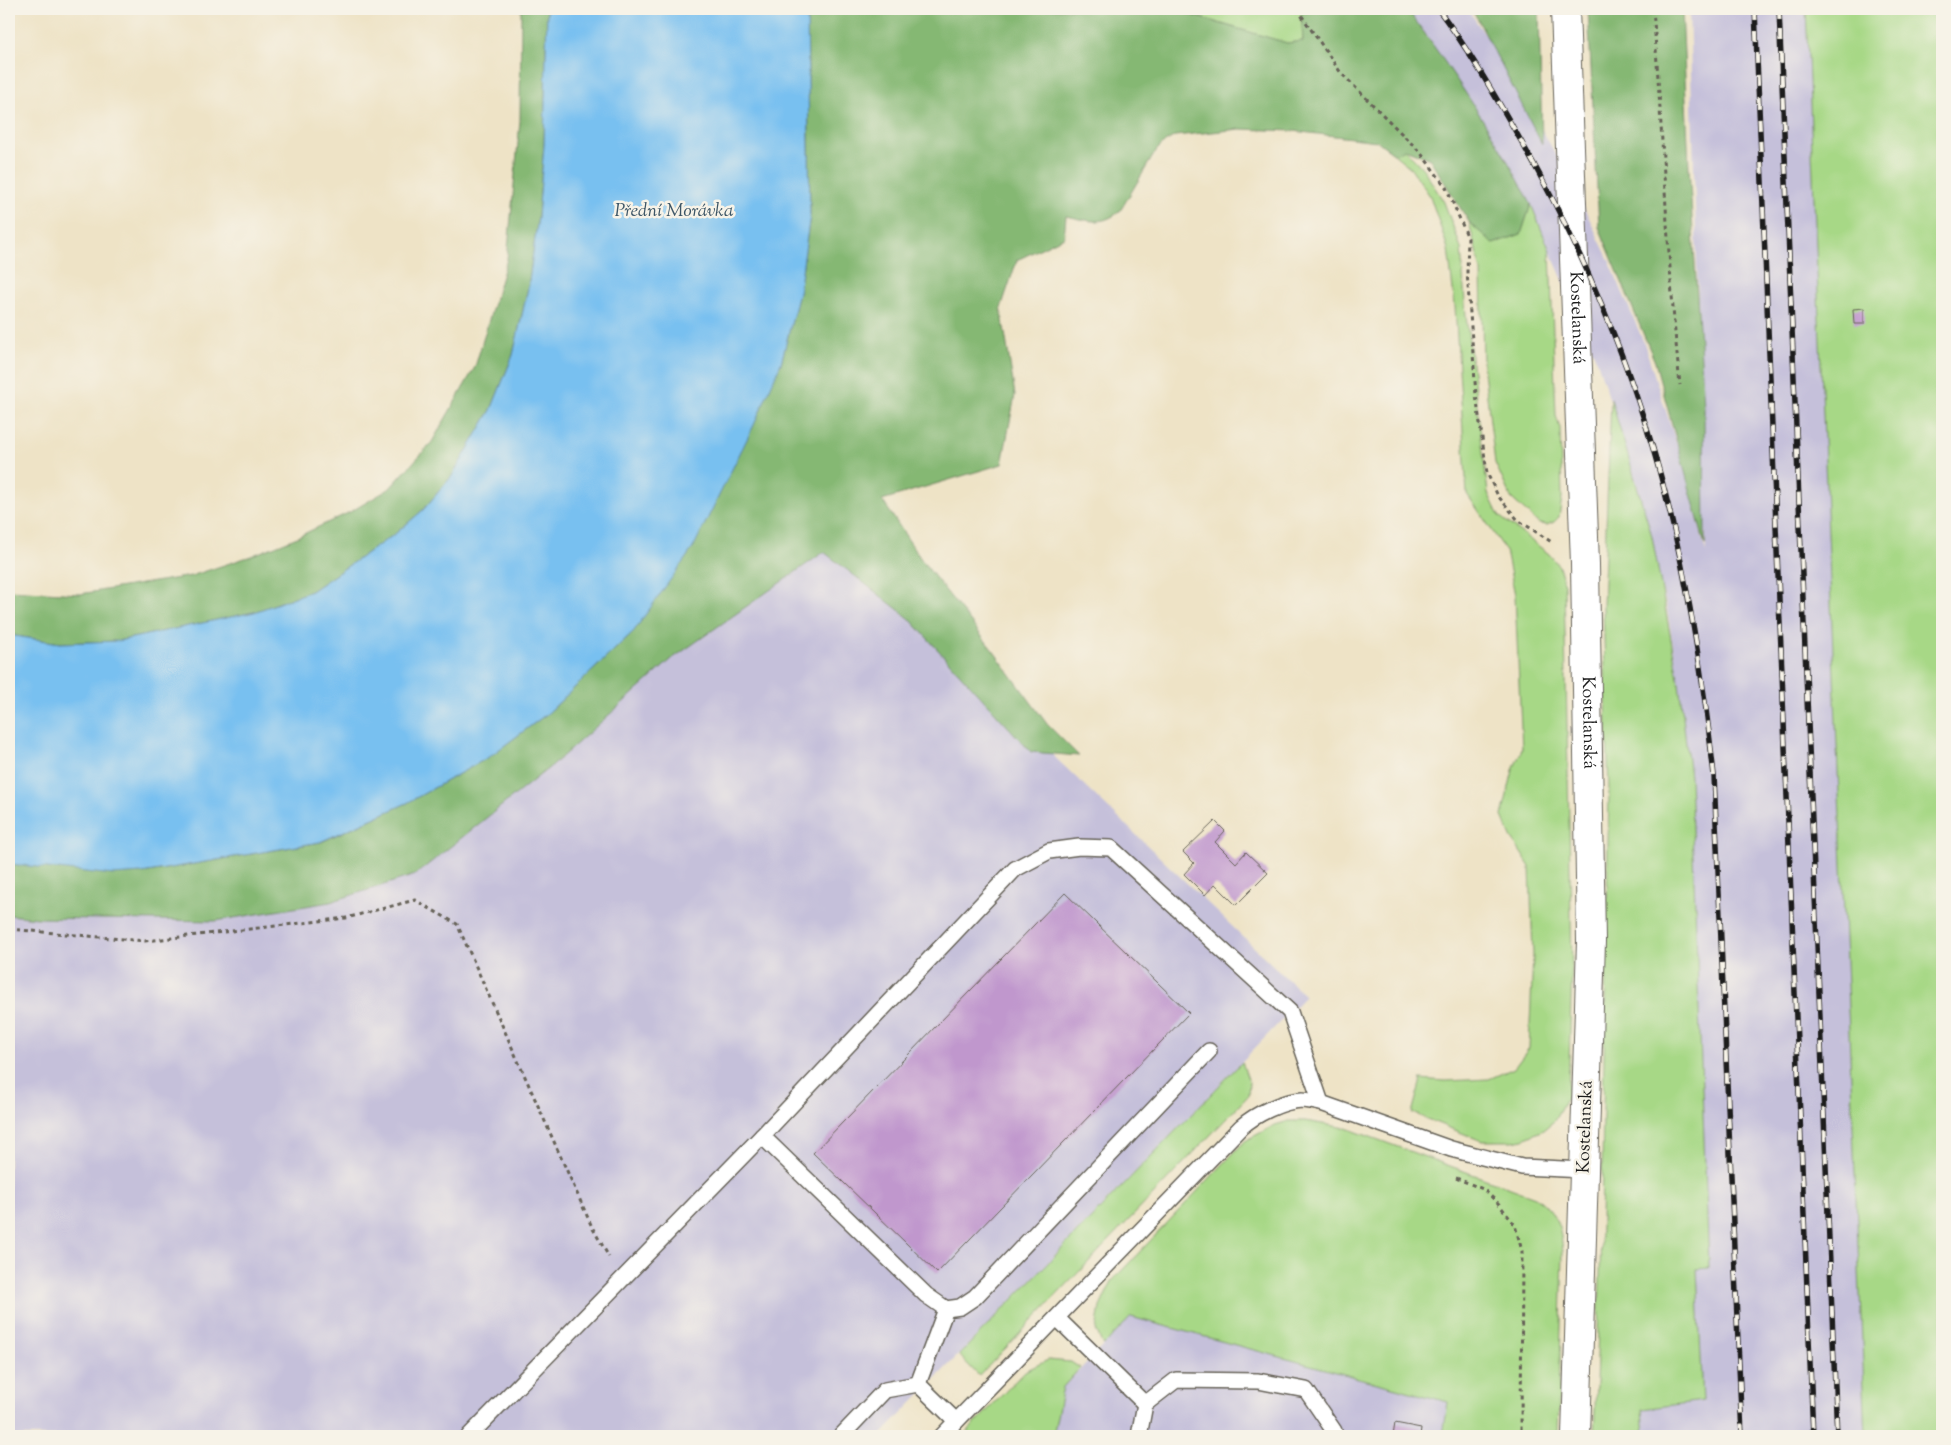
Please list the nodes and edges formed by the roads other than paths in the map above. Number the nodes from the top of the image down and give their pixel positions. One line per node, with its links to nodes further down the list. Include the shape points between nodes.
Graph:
1 (1565, 9): 5 (main road, Kostelanská, via 1585,564 1591,942)
2 (1209, 1051): 6 (lane, via 975,1298 960,1307)
3 (1321, 1103): 4 (lane, via 1290,1012 1111,848 1079,847 1049,851 1015,869); 5 (lane, via 1451,1149 1522,1167); 7 (lane, via 1289,1102 1250,1119)
4 (762, 1136): 6 (lane, via 920,1289); 11 (lane)
5 (1584, 1170): 16 (main road, Kostelanská)
6 (946, 1309): 8 (lane)
7 (1057, 1318): 9 (lane); 10 (lane)
8 (918, 1384): 10 (lane); 12 (lane, via 885,1390)
9 (1145, 1404): 14 (lane); 15 (lane, via 1176,1380 1258,1381 1306,1390 1334,1431)
10 (956, 1421): 13 (lane)
11 (469, 1436)
12 (841, 1436)
13 (942, 1436)
14 (1139, 1436)
15 (1334, 1436)
16 (1576, 1436)

